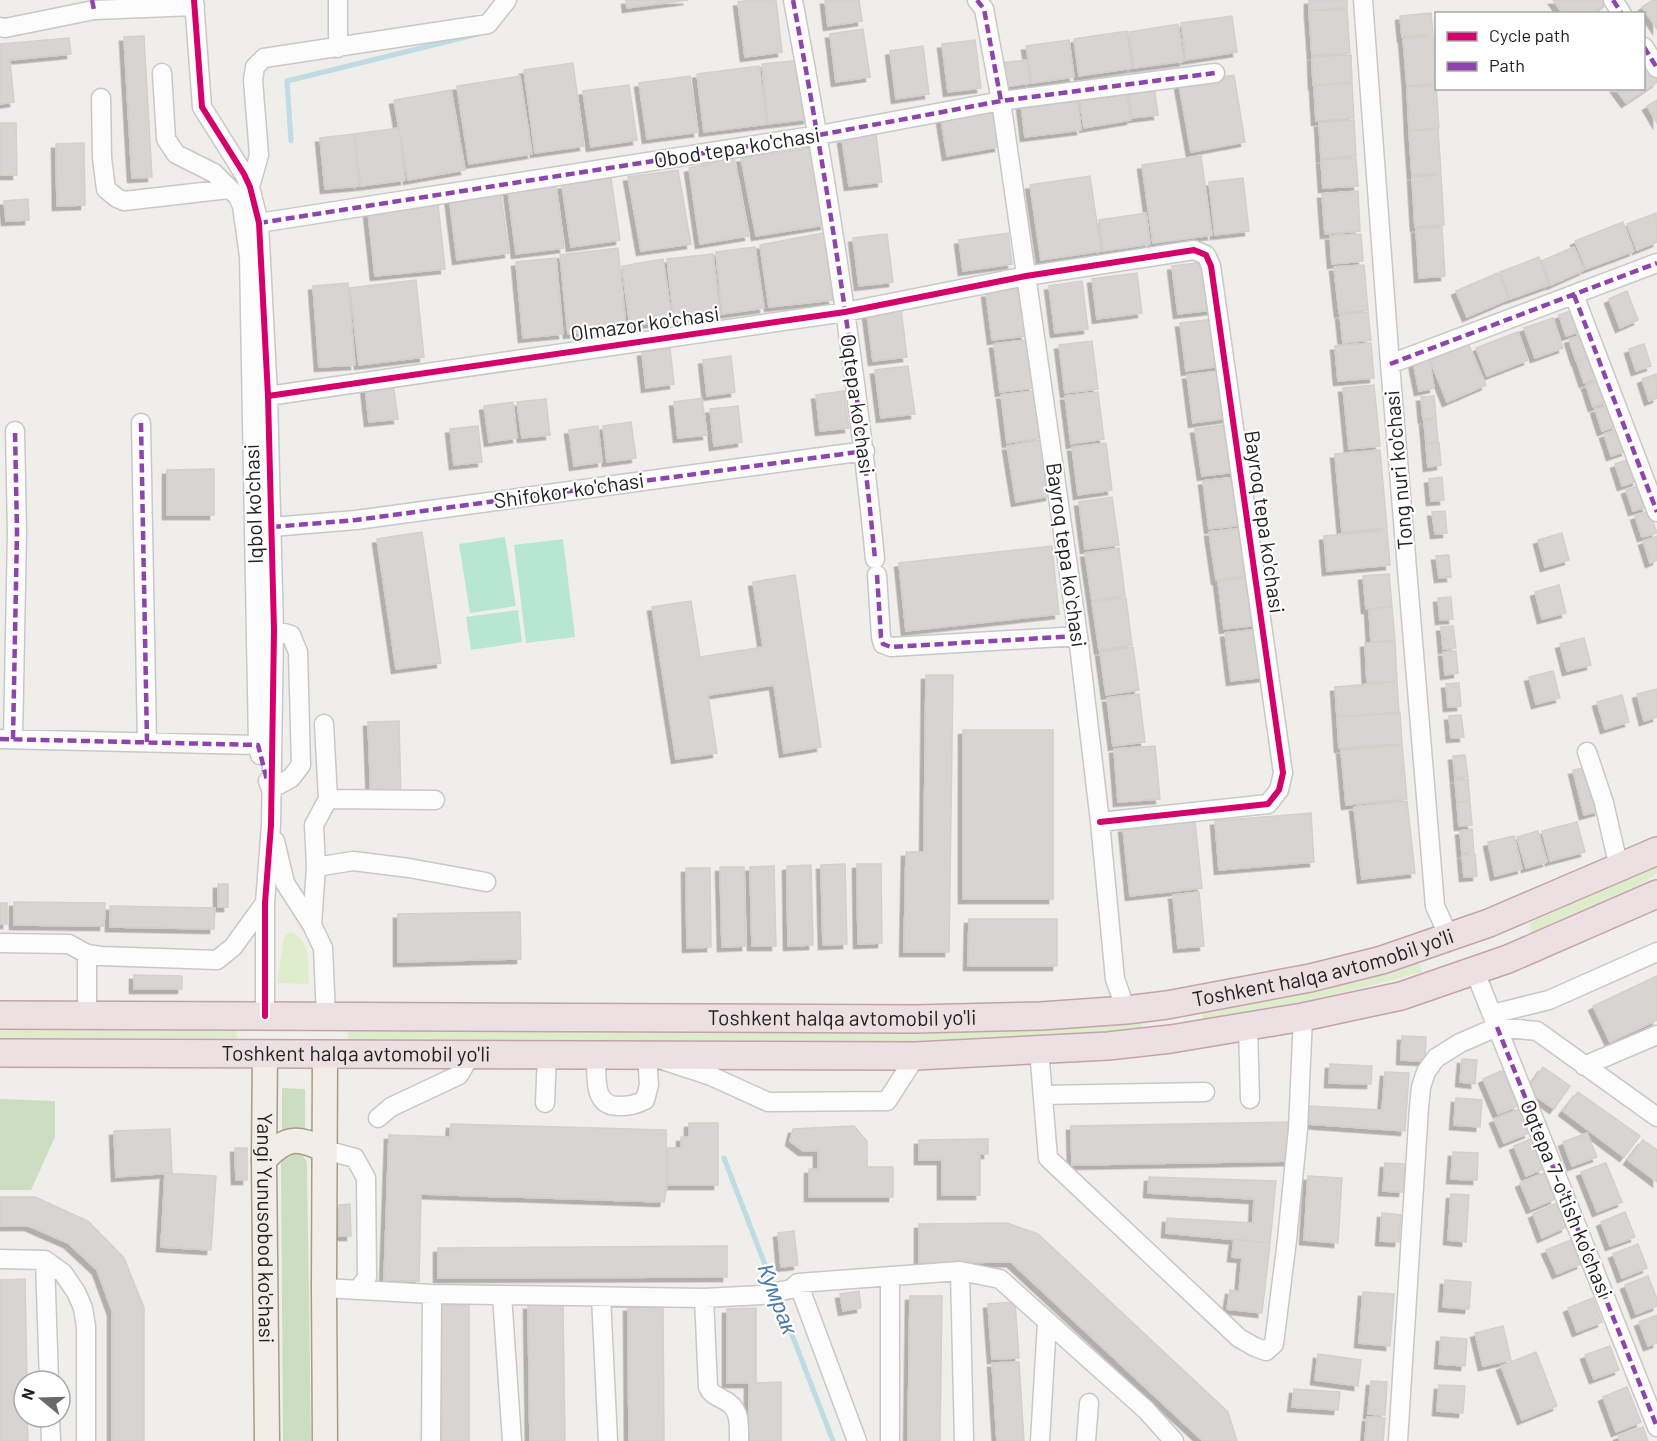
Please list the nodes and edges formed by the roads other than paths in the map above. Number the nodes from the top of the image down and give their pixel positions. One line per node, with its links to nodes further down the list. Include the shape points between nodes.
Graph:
1 (338, 0): 9 (street)
2 (507, 0): 9 (street, via 488,24)
3 (793, 0): 16 (street, Oqtepa ko'chasi)
4 (977, 0): 15 (street, Bayroq tepa koʻchasi, via 984,9)
5 (1363, 0): 24 (street, Tong nuri ko'chasi)
6 (194, 3): 7 (street); 17 (street, Iqbol ko'chasi, via 202,106)
7 (93, 5): 8 (street)
8 (0, 27)
9 (338, 48): 17 (street, via 264,58 255,67 259,155)
10 (1645, 49): 11 (street)
11 (1657, 68)
12 (162, 73): 18 (street, via 166,139 176,154 214,173)
13 (1215, 73): 15 (street, Obod tepa ko'chasi)
14 (101, 98): 18 (street, via 106,189 117,198 124,201)
15 (1001, 101): 16 (street, Obod tepa ko'chasi); 21 (street, Bayroq tepa koʻchasi)
16 (819, 135): 19 (street, Obod tepa ko'chasi); 23 (street, Oqtepa ko'chasi)
17 (250, 187): 19 (street, Iqbol ko'chasi)
18 (229, 189): 36 (street, via 242,206 249,256)
19 (259, 223): 25 (street, Iqbol ko'chasi)
20 (1657, 263): 22 (street)
21 (1026, 276): 23 (street, Olmazor ko'chasi); 32 (street, Bayroq tepa koʻchasi); 41 (street, Bayroq tepa ko'chasi, via 1194,250 1206,255 1211,266 1283,773 1279,790 1268,804)
22 (1574, 295): 24 (street); 29 (street)
23 (845, 312): 25 (street, Olmazor ko'chasi); 28 (street, Oqtepa ko'chasi)
24 (1390, 364): 50 (street, Tong nuri ko'chasi, via 1436,906)
25 (268, 396): 30 (street, Iqbol ko'chasi)
26 (141, 423): 35 (street)
27 (15, 431): 34 (street, via 17,532)
28 (865, 452): 30 (street, Shifokor ko'chasi, via 356,520); 32 (street, Oqtepa ko'chasi, via 884,644 891,647)
29 (1657, 512)
30 (272, 527): 31 (street, Iqbol ko'chasi)
31 (274, 630): 38 (street, Iqbol ko'chasi); 38 (street, via 291,635 298,652 301,765 291,778)
32 (1078, 636): 41 (street, Bayroq tepa koʻchasi)
33 (324, 724): 39 (street)
34 (7, 739): 35 (street)
35 (147, 742): 36 (street)
36 (258, 745): 38 (street)
37 (1587, 752): 45 (street)
38 (271, 789): 42 (street, Iqbol ko'chasi)
39 (328, 799): 40 (street); 44 (street, via 314,825)
40 (435, 800)
41 (1100, 822): 55 (street, Bayroq tepa koʻchasi, via 1115,979)
42 (271, 825): 48 (street, Iqbol ko'chasi); 49 (street, Iqbol ko'chasi, via 285,883)
43 (1657, 851): 45 (highway, Toshkent halqa avtomobil yo'li)
44 (316, 867): 46 (street, via 353,861); 49 (street)
45 (1619, 868): 50 (highway, Toshkent halqa avtomobil yo'li)
46 (486, 882)
47 (1657, 894): 54 (highway, Toshkent halqa avtomobil yo'li)
48 (265, 903): 53 (street, via 233,946 217,960); 58 (street, Iqbol ko'chasi)
49 (312, 926): 59 (street, Iqbol ko'chasi, via 323,948)
50 (1449, 937): 54 (highway); 55 (highway, Toshkent halqa avtomobil yo'li, via 1382,960 1310,978)
51 (0, 943): 53 (street, via 69,944)
52 (1657, 952): 61 (street)
53 (87, 954): 57 (street)
54 (1475, 972): 60 (highway, Toshkent halqa avtomobil yo'li, via 1401,996); 61 (street, Oqtepa 7-o'tish ko'chasi)
55 (1126, 1010): 59 (highway, Toshkent halqa avtomobil yo'li, via 915,1019)
56 (0, 1015): 57 (highway, Toshkent halqa avtomobil yo'li)
57 (87, 1016): 58 (highway, Toshkent halqa avtomobil yo'li)
58 (265, 1016): 59 (highway, Toshkent halqa avtomobil yo'li); 66 (highway, Yangi Yunusobod ko'chasi)
59 (326, 1017): 67 (highway)
60 (1303, 1017): 62 (highway, Toshkent halqa avtomobil yo'li); 75 (street, via 1298,1129 1287,1240 1274,1344 1266,1351 1239,1338 1048,1158)
61 (1494, 1021): 73 (street, via 1537,1031); 96 (street, Oqtepa 7-o'tish ko'chasi); 110 (street, via 1436,1058 1421,1087)
62 (1248, 1027): 64 (highway, Toshkent halqa avtomobil yo'li, via 1171,1039); 76 (street)
63 (1657, 1035): 73 (street)
64 (1039, 1050): 72 (highway, Toshkent halqa avtomobil yo'li); 75 (street)
65 (0, 1053): 66 (highway, Toshkent halqa avtomobil yo'li)
66 (266, 1054): 67 (highway, Toshkent halqa avtomobil yo'li); 81 (main road, Yangi Yunusobod ko'chasi)
67 (325, 1054): 68 (highway, Toshkent halqa avtomobil yo'li); 80 (main road)
68 (471, 1054): 69 (highway, Toshkent halqa avtomobil yo'li); 79 (street, via 459,1075 390,1107)
69 (547, 1055): 71 (highway, Toshkent halqa avtomobil yo'li); 77 (street)
70 (647, 1055): 71 (highway, Toshkent halqa avtomobil yo'li); 71 (street, via 649,1085 645,1100 634,1106 609,1106 603,1101 598,1091); 72 (highway, Toshkent halqa avtomobil yo'li); 72 (street, via 711,1076 768,1102 887,1101)
71 (596, 1056)
72 (916, 1056)
73 (1584, 1066): 78 (street)
74 (1205, 1092): 75 (street)
75 (1043, 1095)
76 (1251, 1099)
77 (545, 1103)
78 (1657, 1117)
79 (378, 1118)
80 (325, 1150): 81 (main road, via 310,1143 280,1143); 87 (main road); 88 (street, via 355,1158 366,1178 367,1277)
81 (264, 1160): 98 (main road, Yangi Yunusobod ko'chasi)
82 (0, 1259): 83 (street)
83 (45, 1260): 94 (street); 97 (street, via 70,1281 85,1317)
84 (960, 1271): 85 (street); 93 (street, via 1000,1279); 106 (street)
85 (890, 1276): 86 (street); 105 (street)
86 (794, 1286): 92 (street, via 762,1295); 104 (street)
87 (324, 1288): 88 (street); 99 (main road)
88 (358, 1290): 89 (street)
89 (432, 1294): 90 (street); 100 (street)
90 (502, 1295): 91 (street); 101 (street)
91 (601, 1296): 92 (street); 102 (street)
92 (704, 1298): 103 (street, via 708,1387 711,1394 734,1407)
93 (1047, 1322): 107 (street); 109 (street, via 1146,1410)
94 (49, 1369)
95 (1089, 1403): 108 (street)
96 (1657, 1427)
97 (86, 1441)
98 (267, 1441)
99 (325, 1441)
100 (431, 1441)
101 (512, 1441)
102 (608, 1441)
103 (740, 1441)
104 (857, 1441)
105 (890, 1441)
106 (964, 1441)
107 (1040, 1441)
108 (1086, 1441)
109 (1174, 1441)
110 (1398, 1441)

